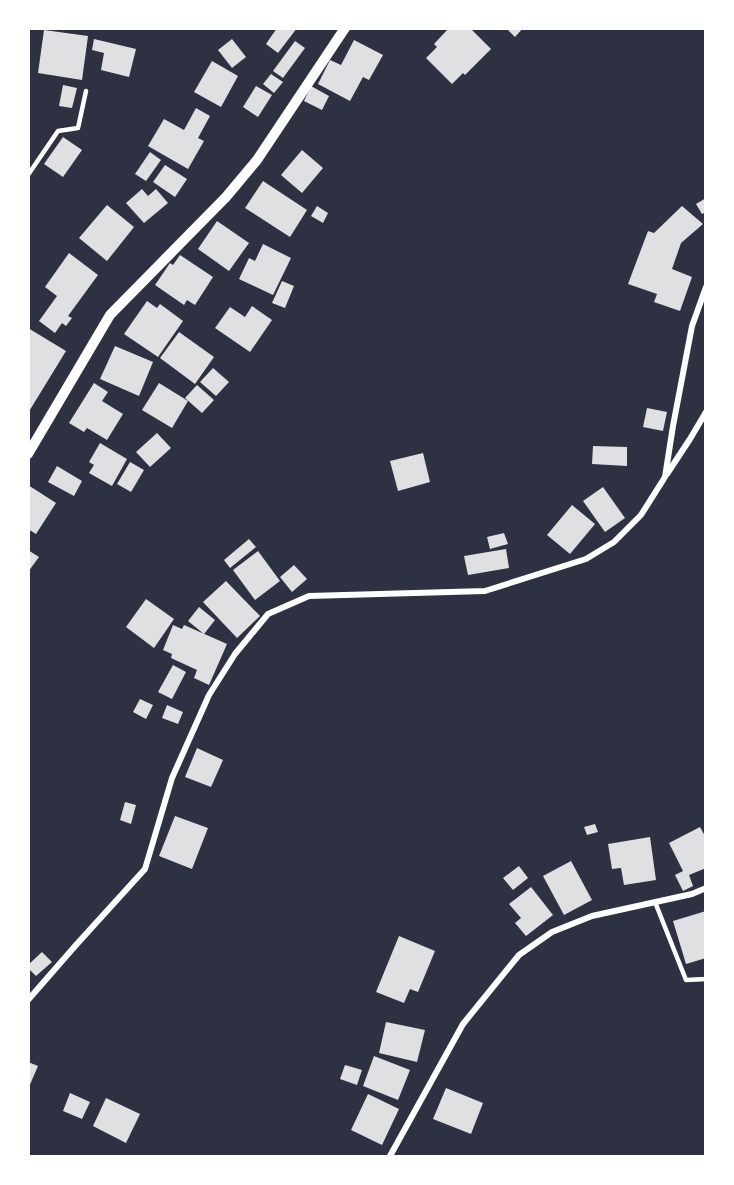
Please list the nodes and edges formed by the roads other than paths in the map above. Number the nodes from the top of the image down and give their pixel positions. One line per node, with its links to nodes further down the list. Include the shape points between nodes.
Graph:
1 (345, 28): 6 (street, via 257,160 110,315)
2 (86, 91): 3 (lane, via 78,128 58,131)
3 (28, 174)
4 (705, 287): 7 (street, via 692,326)
5 (705, 412): 7 (street)
6 (28, 454)
7 (665, 477): 11 (street, via 641,514 614,542 586,559 485,591 309,596 268,614 235,654 209,695 172,778 145,869)
8 (705, 888): 9 (street)
9 (655, 902): 10 (lane, via 686,980); 12 (street, via 592,916 552,932 519,955 464,1024)
10 (705, 980)
11 (28, 1000)
12 (390, 1156)

